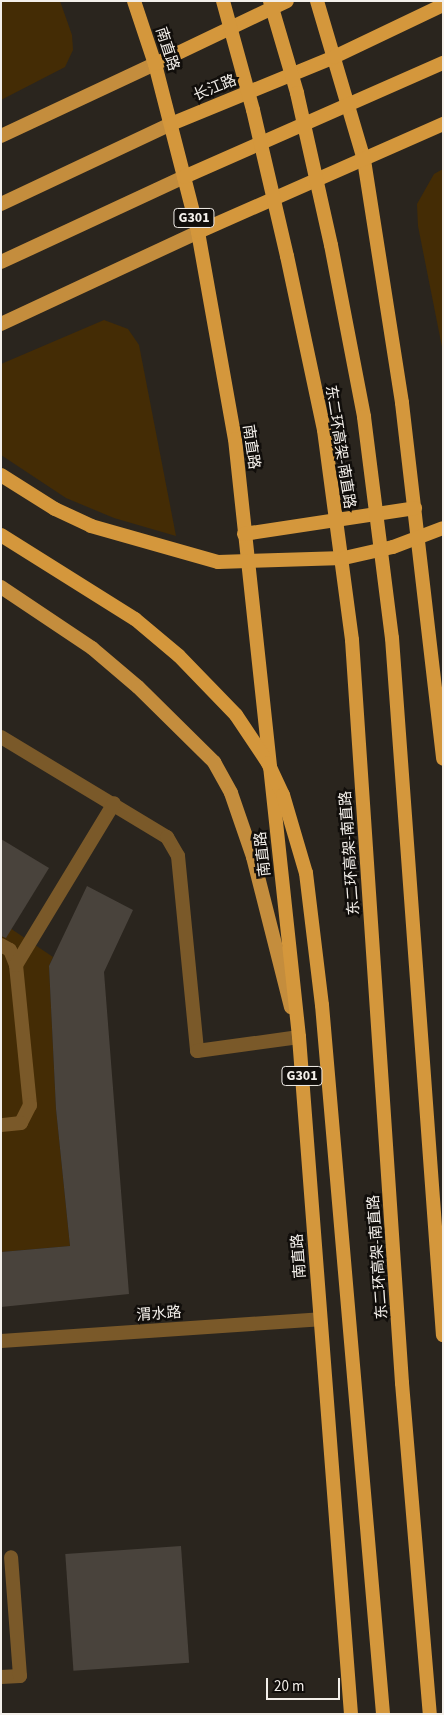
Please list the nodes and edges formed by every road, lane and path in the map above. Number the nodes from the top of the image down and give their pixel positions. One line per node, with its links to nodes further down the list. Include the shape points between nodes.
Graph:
1 (134, 1): 9 (highway, 南直路 / G301)
2 (223, 1): 40 (highway, 东二环高架-南直路, bridge, via 258,128 324,430 352,640 402,1383)
3 (270, 1): 34 (highway, 东二环高架-南直路, bridge, via 298,92 331,244 369,455 392,638)
4 (287, 1): 9 (highway)
5 (317, 1): 7 (highway)
6 (443, 5): 7 (highway, 长江路)
7 (334, 57): 10 (highway); 11 (highway, 长江路)
8 (443, 63): 10 (highway)
9 (156, 64): 11 (highway, 南直路 / G301); 13 (main road)
10 (350, 106): 14 (highway); 15 (highway)
11 (171, 124): 15 (highway, 南直路 / G301); 16 (main road, 长江路)
12 (443, 124): 14 (highway)
13 (1, 136)
14 (364, 160): 17 (highway); 21 (highway)
15 (184, 177): 17 (highway, 南直路 / G301); 18 (main road)
16 (1, 204)
17 (198, 232): 19 (main road); 23 (highway, 南直路 / G301, via 234,440)
18 (1, 262)
19 (1, 324)
20 (1, 475): 22 (highway, bridge, via 55,509 91,526 218,562 344,558 393,547)
21 (415, 508): 23 (highway); 27 (highway)
22 (443, 528)
23 (244, 534): 31 (highway, 南直路 / G301)
24 (1, 535): 39 (highway, bridge, via 135,620 186,661 236,714 268,763 283,795 306,874 322,1005)
25 (1, 587): 31 (main road, via 92,648 138,687 214,762 231,793 253,857)
26 (1, 737): 28 (street)
27 (443, 759)
28 (114, 804): 30 (street); 31 (street, via 167,837 178,856 197,1051)
29 (1, 945): 30 (street, via 10,950)
30 (16, 965): 32 (street, via 30,1104 21,1123)
31 (299, 1037): 33 (highway, 南直路 / G301)
32 (1, 1125)
33 (320, 1319): 35 (street, 渭水路); 38 (highway, 南直路 / G301)
34 (443, 1335)
35 (1, 1341)
36 (11, 1557): 37 (street, via 20,1676)
37 (1, 1677)
38 (352, 1714)
39 (383, 1714)
40 (430, 1714)

